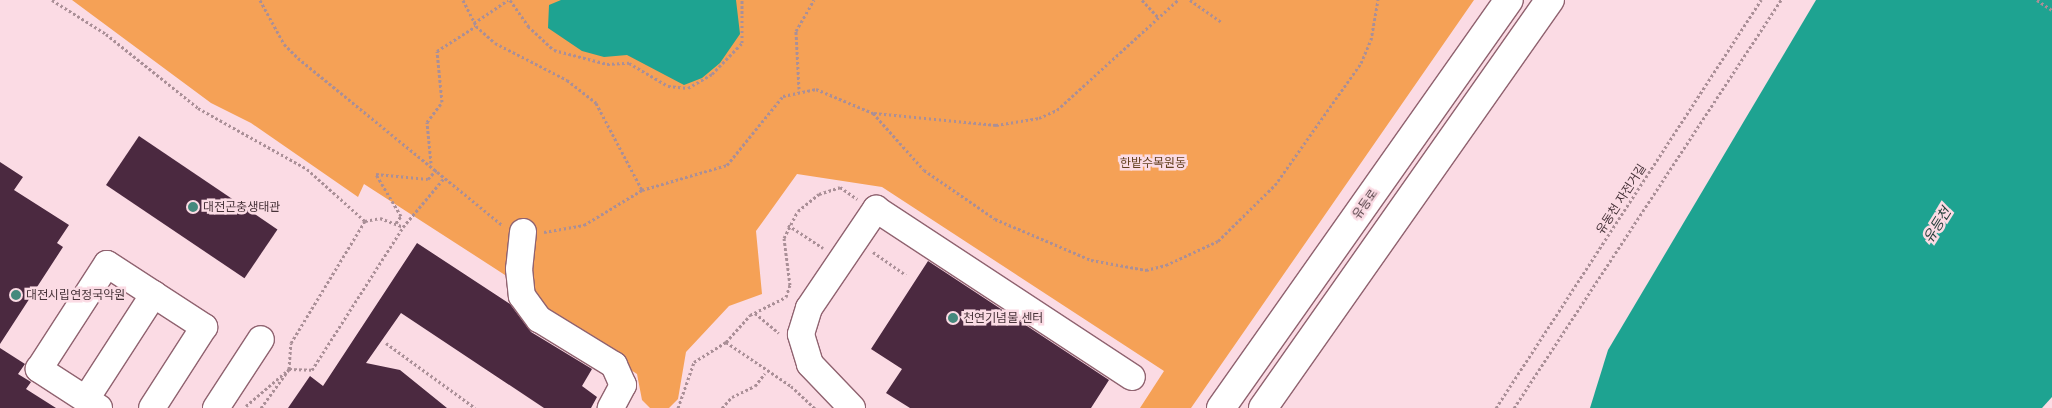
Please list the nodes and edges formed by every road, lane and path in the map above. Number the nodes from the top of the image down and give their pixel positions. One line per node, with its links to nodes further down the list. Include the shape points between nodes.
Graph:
1 (52, 0): 27 (path, via 106,34 198,108 306,169)
2 (260, 0): 22 (path, via 288,48)
3 (463, 0): 19 (path)
4 (509, 0): 5 (path, via 528,26 554,50 607,64 629,63 668,86 688,88 712,74 742,43); 19 (path)
5 (742, 0)
6 (814, 0): 20 (path, via 796,31)
7 (1142, 0): 17 (path)
8 (1178, 0): 17 (path)
9 (1190, 0): 18 (path)
10 (1378, 0): 21 (path, via 1371,40 1361,62 1275,185 1211,246 1186,259 1146,270 1059,250 971,206 924,170)
11 (1510, 0): 55 (main road, 유등로)
12 (1550, 0): 56 (main road)
13 (1761, 0): 57 (path, 유동천 자전거길)
14 (1781, 0): 58 (path)
15 (2037, 0): 16 (path)
16 (2052, 10)
17 (1158, 17): 21 (path, via 1056,110 1039,118 996,125)
18 (1222, 22)
19 (475, 24): 22 (path, via 437,51 442,102 427,122); 25 (path, via 511,54 586,92 611,124)
20 (799, 89): 21 (path, via 836,96); 25 (path, via 770,108 728,165)
21 (873, 113)
22 (431, 164): 23 (path)
23 (437, 169): 24 (path); 28 (path, via 428,179 376,174 401,216)
24 (445, 177): 30 (path); 31 (path, via 485,216)
25 (642, 190): 31 (path, via 584,225)
26 (865, 205): 29 (path, via 840,187 819,194)
27 (365, 221): 28 (path, via 380,218); 41 (path, via 291,343)
28 (396, 223): 30 (path)
29 (788, 225): 33 (path); 36 (path, via 784,238 790,285 786,297)
30 (403, 227): 41 (path, via 312,370)
31 (523, 232): 51 (lane, via 519,269 522,296 539,319 614,365 622,385)
32 (868, 248): 34 (path)
33 (832, 254)
34 (906, 274)
35 (154, 294): 44 (lane); 44 (lane, via 107,264 39,369); 46 (lane, via 204,327)
36 (755, 313): 37 (path, via 776,333); 39 (path, via 732,330)
37 (786, 334)
38 (261, 339): 47 (lane)
39 (726, 342): 42 (path); 52 (path, via 694,362)
40 (386, 343): 50 (path)
41 (289, 368): 48 (path); 49 (path)
42 (766, 373): 45 (path, via 791,386); 53 (path, via 755,386 732,397)
43 (1132, 378): 54 (lane, via 876,209 809,308 801,334 810,364)
44 (93, 404)
45 (812, 407)
46 (152, 408)
47 (216, 408)
48 (244, 408)
49 (261, 408)
50 (476, 408)
51 (610, 408)
52 (678, 408)
53 (722, 408)
54 (852, 408)
55 (1220, 408)
56 (1263, 408)
57 (1496, 408)
58 (1514, 408)

